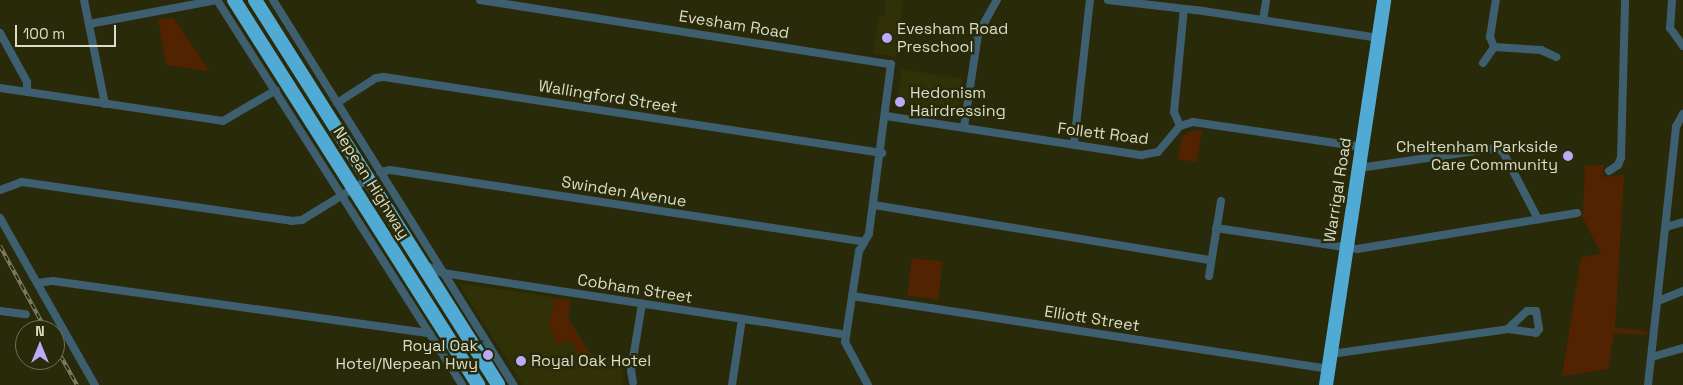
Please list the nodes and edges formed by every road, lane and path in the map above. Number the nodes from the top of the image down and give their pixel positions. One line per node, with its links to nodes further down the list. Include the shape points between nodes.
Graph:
1 (84, 0): 17 (street)
2 (217, 0): 17 (street); 25 (street)
3 (234, 0): 42 (highway, Nepean Highway)
4 (255, 0): 33 (highway, Nepean Highway)
5 (274, 0): 27 (street)
6 (480, 0): 30 (street, Evesham Road, via 888,62 892,67)
7 (997, 0): 32 (street, via 978,34)
8 (1090, 0): 34 (street)
9 (1108, 0): 15 (street)
10 (1266, 0): 16 (street)
11 (1384, 0): 19 (highway, Warrigal Road)
12 (1496, 0): 21 (street, via 1490,38)
13 (1625, 0): 39 (street, via 1621,158 1618,165)
14 (1672, 0): 20 (street, via 1670,28)
15 (1184, 9): 16 (street); 31 (street, via 1174,112)
16 (1263, 20): 19 (street)
17 (89, 24): 28 (street)
18 (0, 33): 26 (street, via 27,82)
19 (1379, 38): 35 (highway, Warrigal Road)
20 (1683, 46)
21 (1494, 47): 22 (street, via 1541,50); 23 (street)
22 (1556, 57)
23 (1483, 63)
24 (0, 88): 26 (street)
25 (276, 90): 28 (street, via 223,121); 44 (street)
26 (27, 92): 28 (street)
27 (337, 102): 36 (street, Wallingford Street, via 376,78 384,77); 37 (street)
28 (105, 104)
29 (1683, 114): 52 (street, via 1676,127)
30 (886, 116): 32 (street, Follett Road); 36 (street)
31 (1180, 126): 34 (street, Follett Road, via 1162,150 1152,154); 35 (street, via 1199,123)
32 (964, 127): 34 (street, Follett Road)
33 (344, 142): 37 (street); 41 (highway, Nepean Highway)
34 (1074, 144)
35 (1362, 147): 38 (highway, Warrigal Road)
36 (882, 153): 46 (street)
37 (373, 161): 40 (street)
38 (1359, 168): 50 (street, via 1496,148 1503,152); 55 (highway, Warrigal Road)
39 (1608, 171)
40 (381, 173): 47 (street); 54 (street, Swinden Avenue, via 388,169); 58 (street)
41 (368, 180): 42 (street); 47 (highway, Nepean Highway)
42 (353, 188): 44 (street); 78 (highway, Nepean Highway)
43 (0, 190): 44 (street, via 22,182 291,221 302,220)
44 (341, 196): 69 (street)
45 (1221, 201): 53 (street)
46 (874, 205): 54 (street, via 869,234); 56 (street)
47 (384, 206): 57 (highway, Nepean Highway)
48 (1577, 213): 50 (street)
49 (0, 218): 60 (street)
50 (1538, 219): 55 (street)
51 (1683, 222): 52 (street)
52 (1666, 227): 63 (street)
53 (1216, 228): 55 (street); 56 (street)
54 (864, 242): 62 (street, via 859,251)
55 (1347, 248): 72 (highway, Warrigal Road)
56 (1210, 260): 59 (street)
57 (421, 264): 58 (street, Cobham Street); 79 (highway, Nepean Highway)
58 (444, 273): 64 (street, Cobham Street); 80 (street)
59 (1209, 276)
60 (38, 283): 69 (street, via 53,281); 76 (street)
61 (1683, 291): 63 (street)
62 (852, 296): 70 (street); 74 (street, Elliott Street)
63 (1658, 301): 73 (street)
64 (642, 304): 67 (street, Cobham Street); 75 (street, via 631,371)
65 (0, 311): 66 (street)
66 (26, 314)
67 (742, 319): 70 (street, Cobham Street); 81 (street)
68 (1508, 329): 72 (street)
69 (429, 333): 77 (street)
70 (846, 335): 82 (street, via 846,347)
71 (1683, 348): 73 (street)
72 (1331, 354): 74 (highway, Warrigal Road)
73 (1652, 358): 84 (street)
74 (1329, 369): 83 (highway, Warrigal Road)
75 (633, 382)
76 (95, 385)
77 (462, 385)
78 (478, 385)
79 (498, 385)
80 (514, 385)
81 (732, 385)
82 (868, 385)
83 (1326, 385)
84 (1648, 385)

